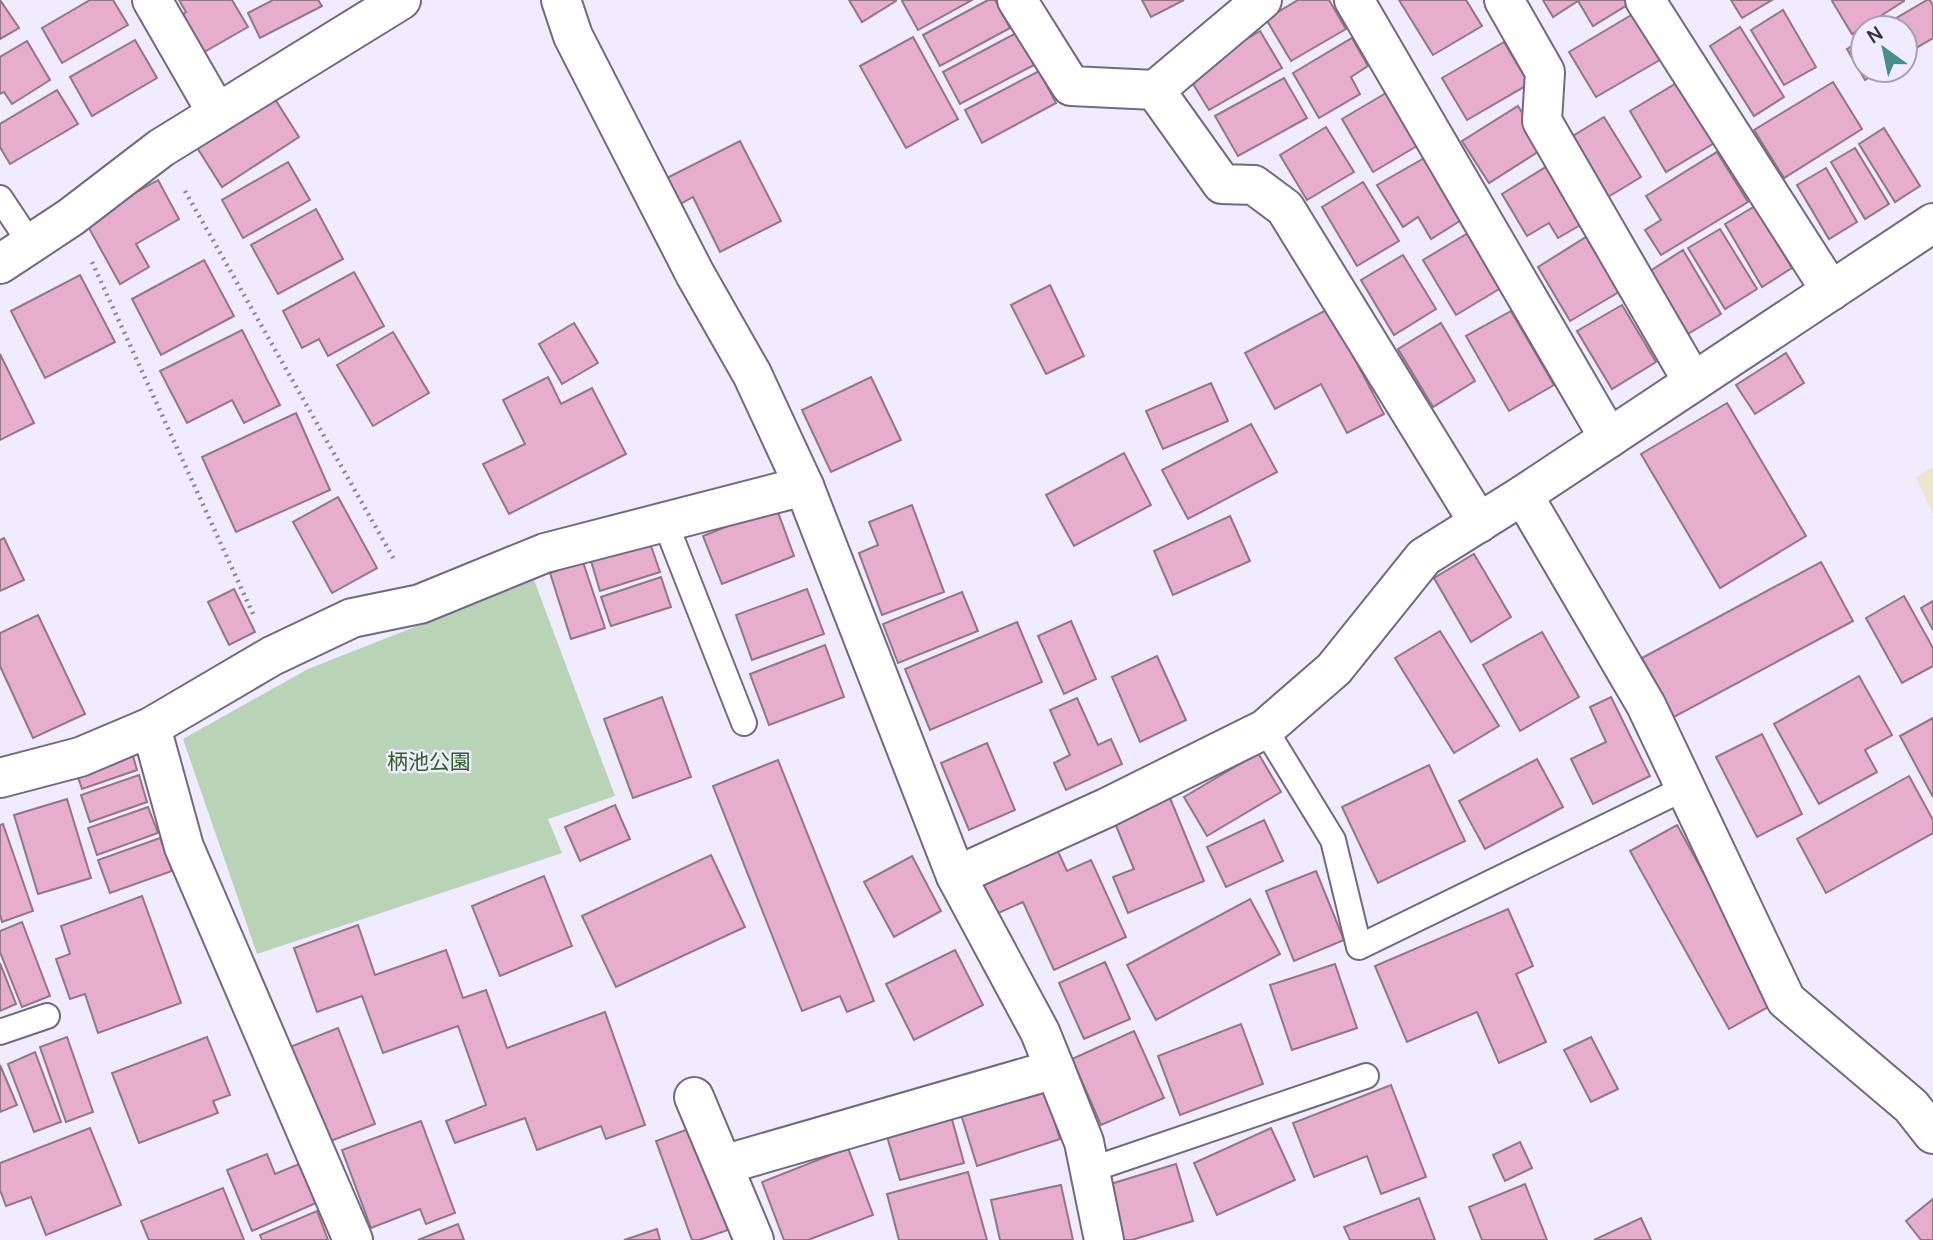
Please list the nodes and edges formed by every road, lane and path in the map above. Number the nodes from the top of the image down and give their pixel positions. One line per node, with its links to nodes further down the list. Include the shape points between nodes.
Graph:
1 (152, 0): 10 (street)
2 (401, 0): 10 (street)
3 (561, 0): 19 (street, via 573,36 695,274 752,373)
4 (1017, 0): 9 (street, via 1071,86)
5 (1262, 0): 9 (street)
6 (1354, 0): 18 (street)
7 (1504, 0): 17 (street, via 1545,72 1542,121)
8 (1645, 0): 16 (street)
9 (1155, 90): 22 (street, via 1222,184 1254,185 1285,208)
10 (217, 114): 11 (street)
11 (161, 148): 13 (street); 23 (path)
12 (0, 198): 15 (lane)
13 (71, 217): 15 (street); 24 (path)
14 (1933, 223): 16 (street)
15 (15, 254)
16 (1830, 291): 17 (street)
17 (1693, 382): 18 (street)
18 (1609, 438): 20 (street)
19 (804, 486): 21 (street); 30 (street)
20 (1523, 495): 22 (street); 29 (street, via 1646,705)
21 (665, 522): 23 (street, via 545,553); 25 (lane)
22 (1479, 523): 27 (street, via 1424,557 1334,668)
23 (420, 604): 24 (street, via 352,618)
24 (272, 656): 26 (street)
25 (744, 723)
26 (151, 727): 28 (street, via 80,757); 39 (street, via 184,847)
27 (1265, 729): 29 (lane, via 1333,840 1359,947); 30 (street)
28 (0, 778)
29 (1685, 788): 36 (street, via 1786,1000 1912,1106)
30 (956, 876): 33 (street, via 1040,1032)
31 (47, 1016): 32 (lane)
32 (0, 1032)
33 (1055, 1069): 37 (street); 38 (street)
34 (1366, 1076): 38 (lane)
35 (694, 1097): 37 (street)
36 (1933, 1134)
37 (723, 1165): 40 (street)
38 (1090, 1170): 41 (street)
39 (353, 1240)
40 (754, 1240)
41 (1104, 1240)

